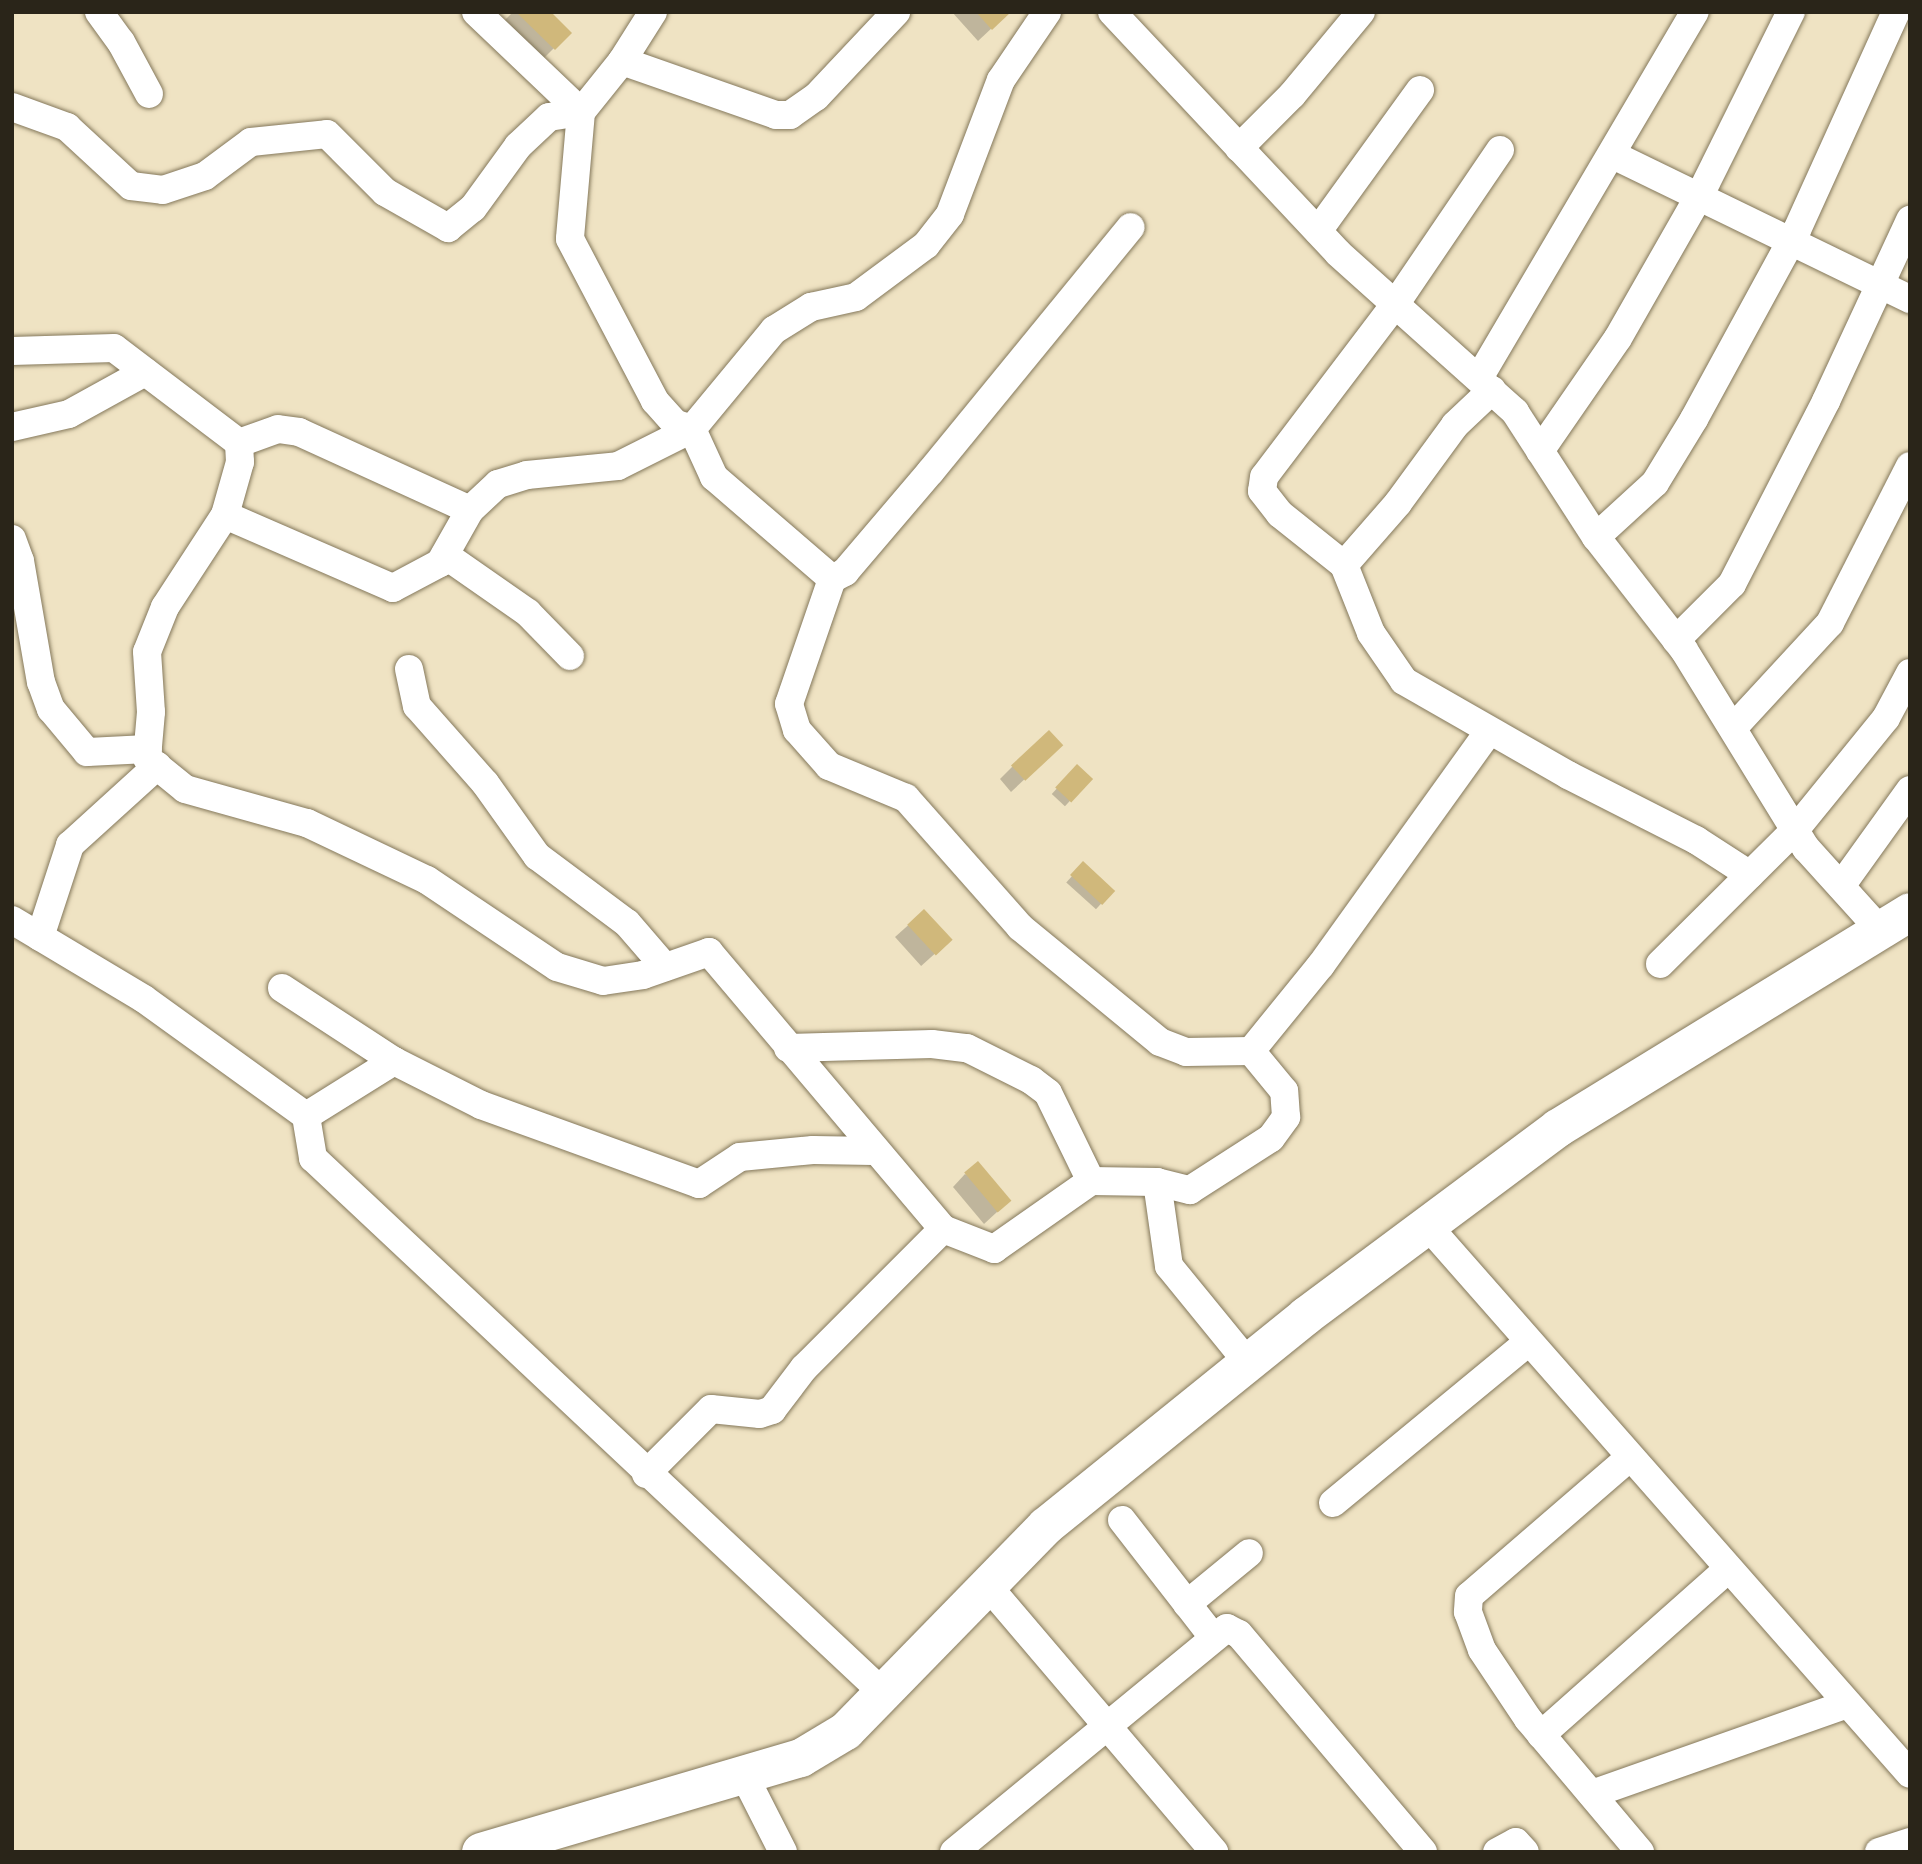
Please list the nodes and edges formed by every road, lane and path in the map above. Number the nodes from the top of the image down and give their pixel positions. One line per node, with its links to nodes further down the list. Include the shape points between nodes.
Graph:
1 (99, 12): 13 (street, via 121,41)
2 (475, 12): 15 (street)
3 (653, 12): 11 (street)
4 (896, 12): 11 (street, via 817,97 790,115 776,116)
5 (1047, 12): 31 (street, via 1001,80 950,214 926,245 856,297 811,307 774,330)
6 (1361, 12): 16 (street, via 1292,95)
7 (1695, 12): 18 (street)
8 (1791, 12): 19 (street)
9 (1896, 12): 23 (street)
10 (1117, 14): 16 (street)
11 (622, 61): 15 (street)
12 (1420, 90): 22 (street)
13 (149, 94)
14 (12, 107): 15 (street, via 67,127 131,186 163,190 205,176 251,142 327,134 385,192 448,228 473,208 518,146 549,117)
15 (581, 112): 31 (street, via 570,239 655,401 676,424)
16 (1239, 148): 22 (street)
17 (1500, 150): 26 (street)
18 (1613, 155): 19 (street); 29 (street)
19 (1699, 195): 23 (street); 33 (street, via 1618,338)
20 (1910, 220): 24 (street)
21 (1131, 227): 41 (street, via 914,491 845,572)
22 (1318, 231): 26 (street)
23 (1792, 239): 24 (street); 37 (street, via 1655,483)
24 (1880, 283): 25 (street); 42 (street, via 1826,401 1732,584)
25 (1910, 299)
26 (1396, 303): 29 (street); 40 (street, via 1264,477 1262,491 1270,503)
27 (12, 351): 28 (street, via 114,348)
28 (145, 372): 30 (street, via 69,414); 32 (street)
29 (1485, 384): 33 (street, via 1515,412); 40 (street, via 1398,503)
30 (12, 427)
31 (692, 429): 35 (street, via 618,466 527,475 498,484); 41 (street, via 715,477)
32 (239, 443): 35 (street, via 278,429 299,432); 36 (street, via 240,462)
33 (1540, 451): 37 (street)
34 (1910, 466): 46 (street, via 1830,623)
35 (470, 510): 39 (street)
36 (225, 515): 39 (street, via 393,588 440,563); 48 (street, via 165,607 147,652)
37 (1596, 537): 42 (street)
38 (12, 539): 48 (street, via 41,682 51,709 87,752)
39 (444, 555): 43 (street, via 518,606)
40 (1344, 565): 47 (street, via 1371,634 1404,681)
41 (832, 579): 60 (street, via 789,704 793,723 805,739 829,766 906,798 1020,927 1160,1042 1186,1052)
42 (1676, 640): 46 (street)
43 (570, 656)
44 (409, 669): 57 (street, via 417,706 485,783 537,856 627,923)
45 (1910, 673): 50 (street, via 1886,718)
46 (1733, 729): 50 (street)
47 (1489, 731): 51 (street, via 1696,840); 60 (street, via 1321,965)
48 (152, 757): 55 (street, via 70,845); 57 (street, via 185,789 307,823 428,880 557,967 603,981)
49 (1910, 790): 52 (street)
50 (1795, 830): 51 (street); 52 (street)
51 (1749, 875): 56 (street)
52 (1841, 886): 54 (street)
53 (12, 920): 55 (street)
54 (1895, 921): 66 (street, via 1558,1128)
55 (40, 937): 62 (street, via 144,999)
56 (1660, 964)
57 (665, 967): 59 (street, via 709,952)
58 (282, 988): 61 (street)
59 (788, 1048): 63 (street); 64 (street, via 932,1044 967,1048 1048,1093)
60 (1251, 1051): 65 (street, via 1284,1091 1286,1117 1279,1127 1271,1138 1190,1190)
61 (394, 1061): 62 (street); 63 (street, via 481,1105 699,1184 740,1157 813,1150)
62 (306, 1116): 71 (street, via 313,1158)
63 (873, 1151): 67 (street)
64 (1091, 1181): 65 (street); 67 (street, via 994,1250)
65 (1157, 1182): 69 (street, via 1170,1266)
66 (1427, 1225): 68 (street); 69 (street)
67 (943, 1229): 71 (street, via 804,1368 772,1410 760,1414 711,1409 699,1415)
68 (1527, 1343): 70 (street); 72 (street)
69 (1249, 1364): 76 (street, via 1046,1526)
70 (1629, 1458): 75 (street); 82 (street, via 1469,1597 1468,1612 1482,1650)
71 (646, 1474): 79 (street)
72 (1333, 1503)
73 (1122, 1520): 77 (street)
74 (1249, 1553): 77 (street)
75 (1728, 1569): 80 (street); 82 (street)
76 (988, 1586): 79 (street); 81 (street)
77 (1187, 1604): 78 (street)
78 (1213, 1637): 81 (street); 91 (street, via 1227,1628 1239,1634)
79 (882, 1692): 84 (street, via 846,1731 801,1758)
80 (1847, 1704): 83 (street); 85 (street)
81 (1107, 1724): 89 (street); 90 (street)
82 (1541, 1735): 85 (street)
83 (1910, 1774)
84 (744, 1775): 87 (street); 88 (street)
85 (1592, 1794): 94 (street)
86 (1910, 1842): 95 (street)
87 (481, 1852)
88 (783, 1852)
89 (954, 1852)
90 (1214, 1852)
91 (1423, 1852)
92 (1497, 1852): 93 (street, via 1516,1842)
93 (1525, 1852)
94 (1640, 1852)
95 (1879, 1852)

